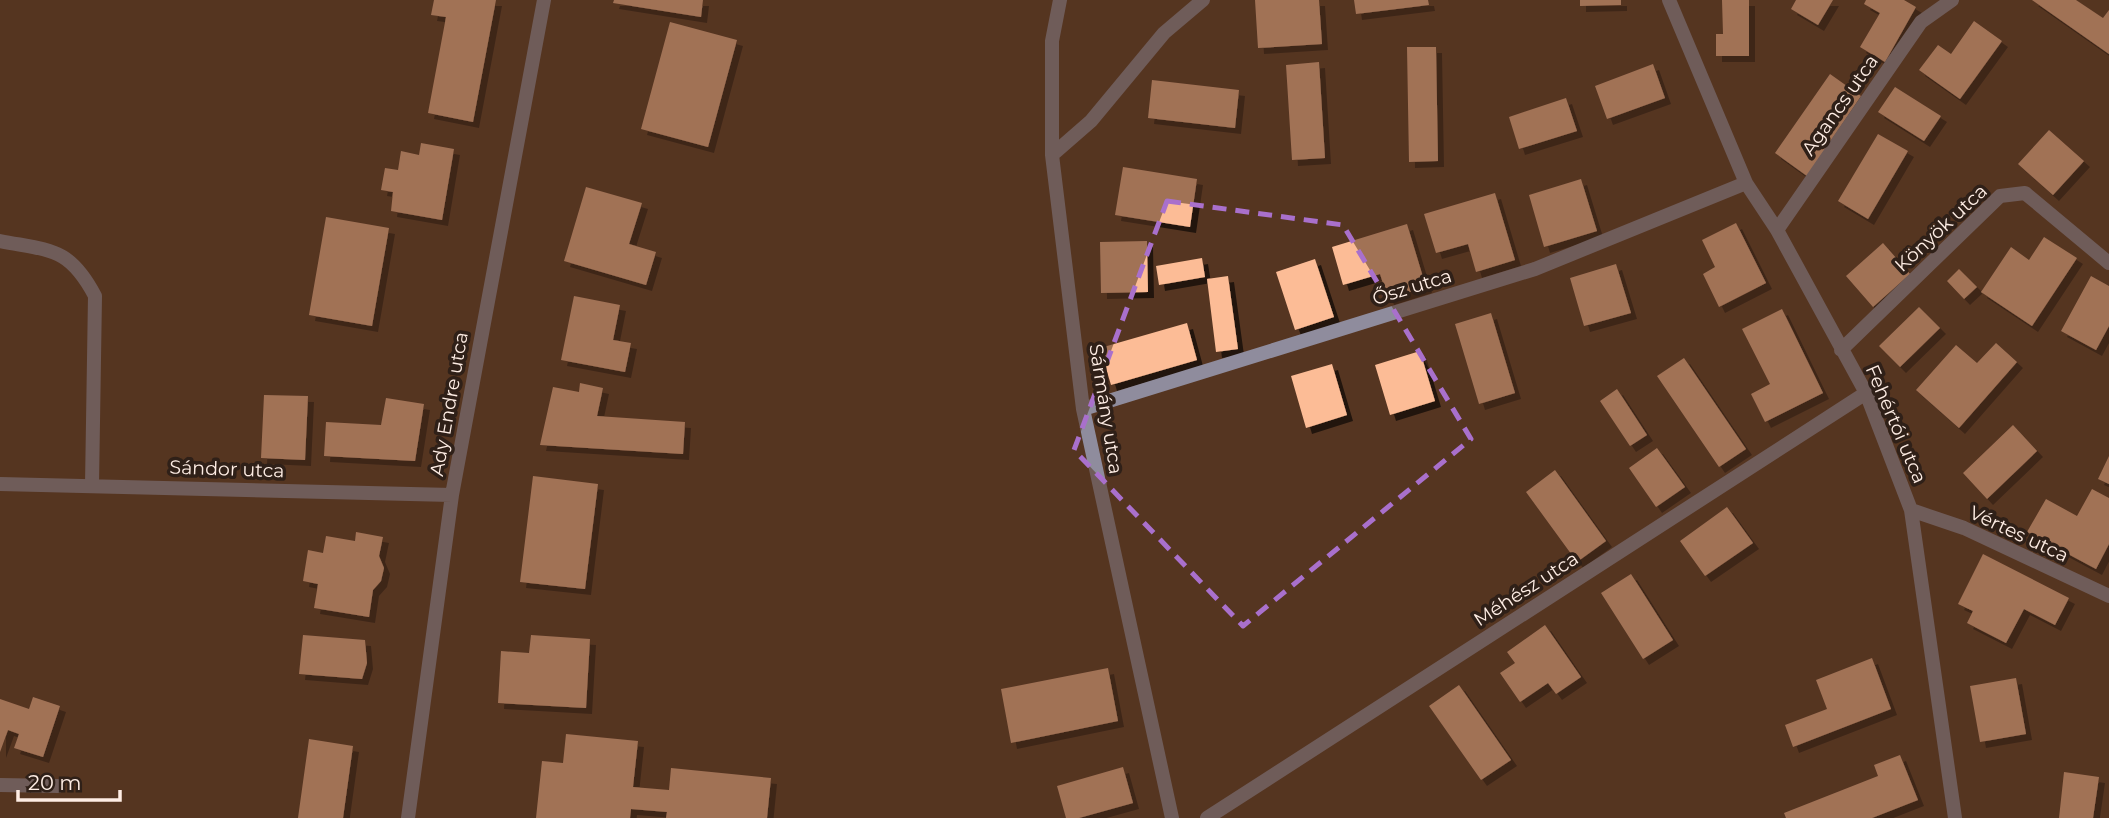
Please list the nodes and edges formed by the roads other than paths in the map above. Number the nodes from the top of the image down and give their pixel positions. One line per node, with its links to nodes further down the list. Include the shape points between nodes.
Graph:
1 (544, 0): 16 (street, Ady Endre utca)
2 (1060, 0): 6 (street, Sármány utca, via 1052,41)
3 (1203, 0): 6 (street, via 1164,33 1091,121)
4 (1669, 0): 7 (street, Fehértói utca)
5 (1941, 2): 8 (street, Agancs utca, via 1921,22)
6 (1052, 155): 13 (street, Sármány utca)
7 (1746, 183): 8 (street, Fehértói utca); 13 (street, Ősz utca, via 1535,269)
8 (1777, 230): 11 (street, Fehértói utca)
9 (0, 241): 15 (street, via 55,252 80,268 95,296)
10 (2109, 264): 11 (street, Könyök utca, via 2025,193 2000,196)
11 (1841, 350): 12 (street, Fehértói utca)
12 (1866, 393): 17 (street, Fehértói utca); 23 (street, Méhész utca)
13 (1083, 410): 22 (street, Sármány utca)
14 (0, 484): 15 (street, Sándor utca)
15 (92, 485): 16 (street, Sándor utca)
16 (452, 495): 21 (street, Ady Endre utca)
17 (1911, 510): 18 (street, Vértes utca, via 1964,528); 24 (street, Fehértói utca)
18 (2109, 596)
19 (0, 785): 20 (street)
20 (58, 786)
21 (408, 818)
22 (1172, 818)
23 (1208, 818)
24 (1955, 818)

